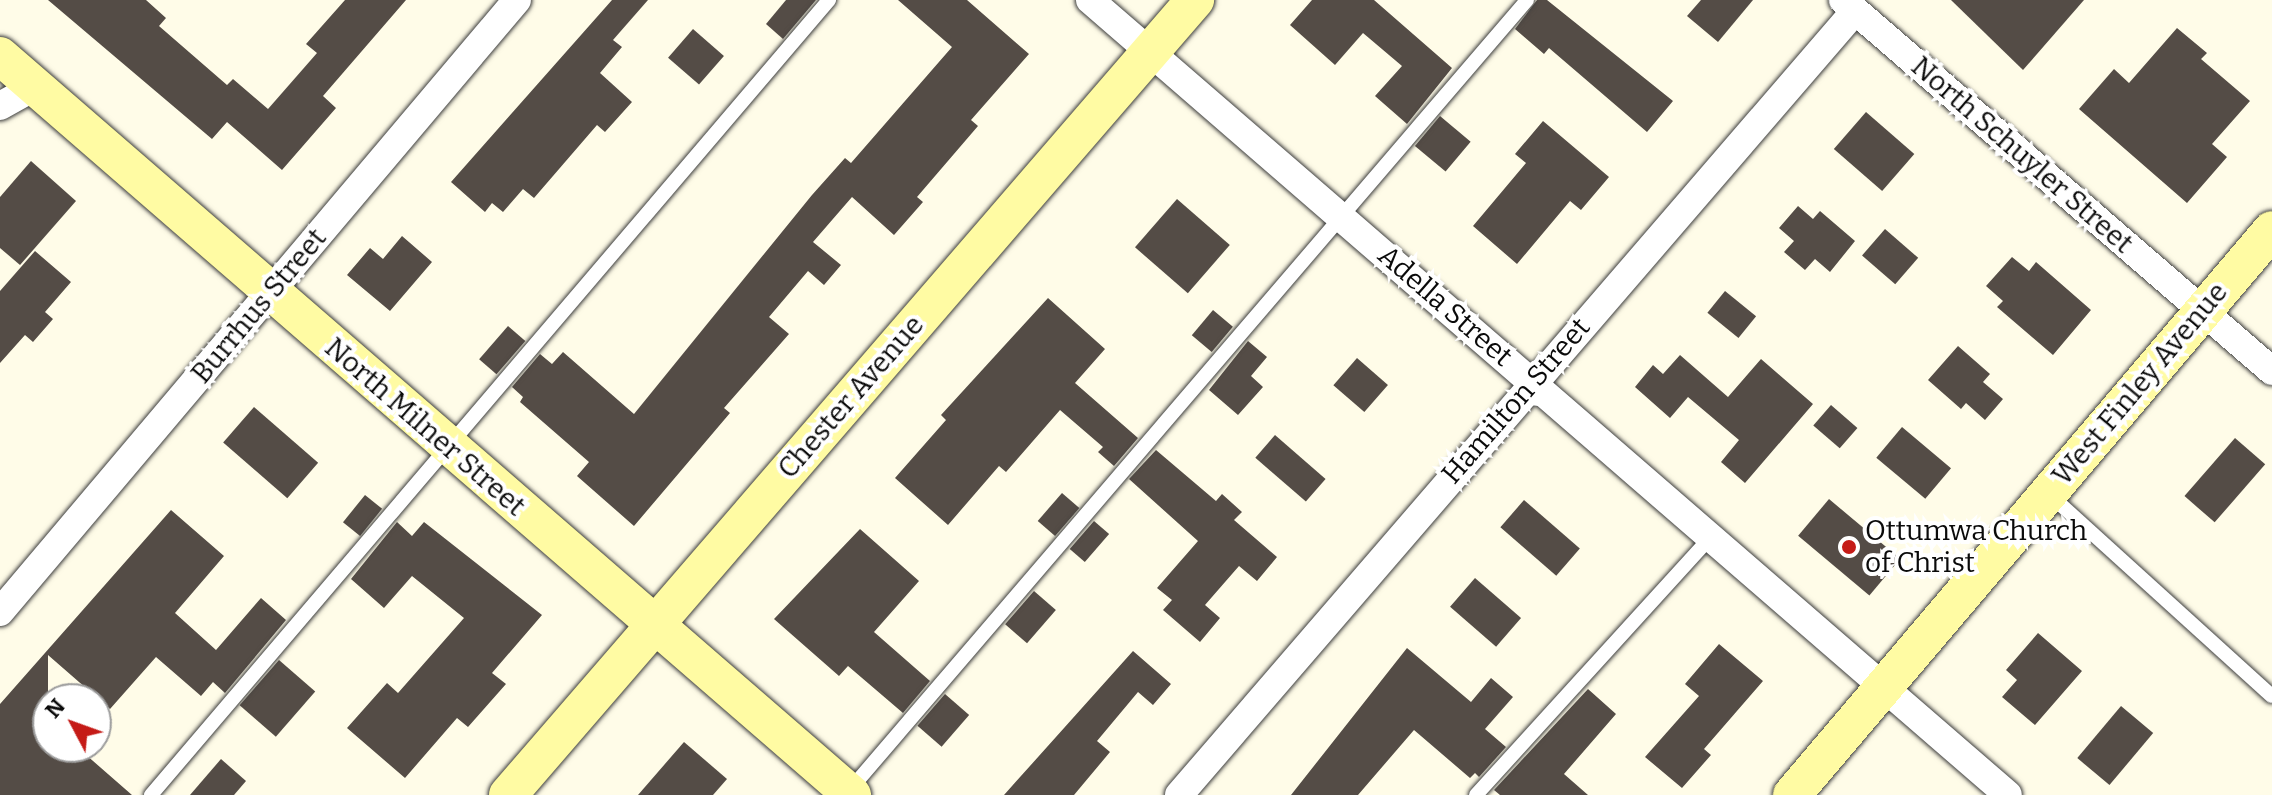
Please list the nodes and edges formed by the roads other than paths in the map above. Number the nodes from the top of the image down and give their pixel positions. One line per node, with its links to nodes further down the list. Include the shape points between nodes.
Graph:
1 (517, 0): 13 (street, Burrhus Street)
2 (829, 0): 17 (lane)
3 (1090, 0): 7 (street, Adella Street)
4 (1195, 0): 7 (main road, Chester Avenue)
5 (1527, 0): 11 (lane)
6 (1849, 6): 14 (street, North Schuyler Street); 16 (street, Hamilton Street)
7 (1151, 50): 11 (street, Adella Street); 21 (main road, Chester Avenue)
8 (0, 56): 9 (main road, North Milner Street)
9 (36, 86): 10 (street); 13 (main road, North Milner Street)
10 (0, 106)
11 (1341, 216): 16 (street, Adella Street); 24 (lane)
12 (2272, 230): 14 (main road, West Finley Avenue)
13 (271, 293): 17 (main road, North Milner Street); 20 (street, Burrhus Street)
14 (2202, 311): 15 (street, North Schuyler Street); 18 (main road, West Finley Avenue)
15 (2272, 371)
16 (1532, 382): 19 (street, Adella Street); 27 (street, Hamilton Street)
17 (449, 448): 21 (main road, North Milner Street); 25 (lane)
18 (2048, 493): 22 (main road, West Finley Avenue); 23 (lane)
19 (1710, 538): 22 (street, Adella Street); 28 (lane)
20 (0, 612)
21 (653, 626): 24 (main road, North Milner Street); 26 (main road, Chester Avenue)
22 (1884, 687): 29 (main road, West Finley Avenue); 30 (street, Adella Street)
23 (2272, 696)
24 (848, 794)
25 (151, 795)
26 (508, 795)
27 (1179, 795)
28 (1476, 795)
29 (1792, 795)
30 (2008, 795)

